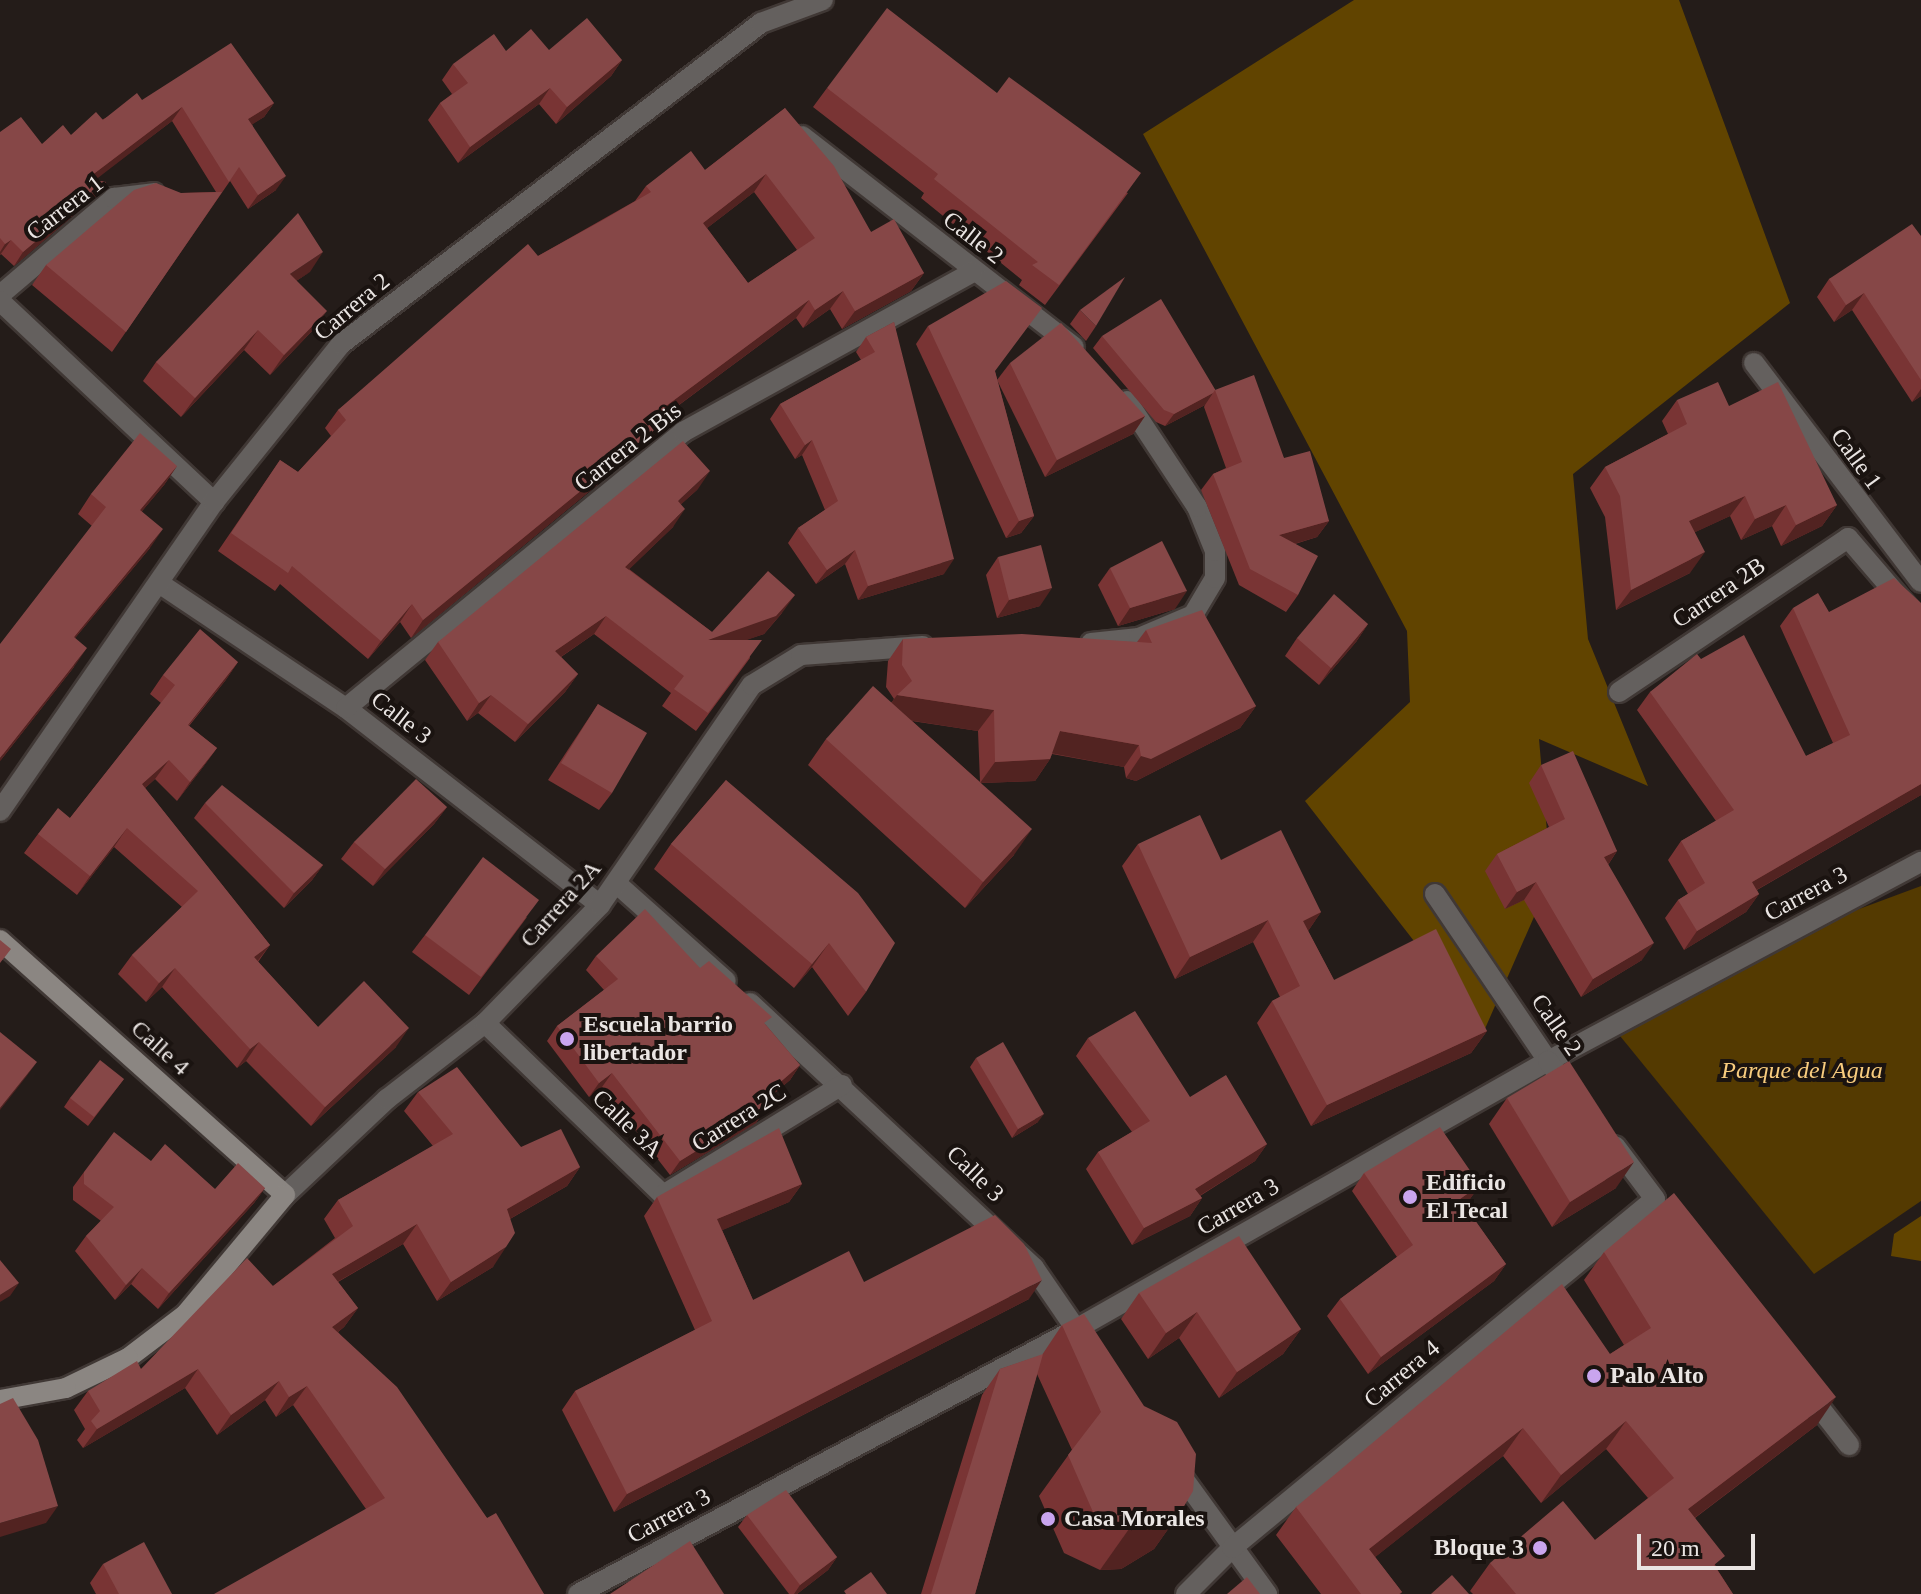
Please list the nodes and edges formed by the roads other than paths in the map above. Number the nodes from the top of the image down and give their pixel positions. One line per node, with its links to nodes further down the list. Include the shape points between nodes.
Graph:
1 (823, 0): 10 (street, Carrera 2, via 761,23 341,344)
2 (793, 129): 4 (street, Calle 2)
3 (171, 200): 5 (street, Carrera 1, via 143,189 114,198)
4 (973, 272): 8 (street, Calle 2); 17 (street, Carrera 2 Bis, via 683,432)
5 (0, 295)
6 (0, 301): 10 (street)
7 (1754, 363): 11 (street, Calle 1)
8 (1091, 364)
9 (1112, 385): 14 (street, via 1151,430 1197,507 1215,551 1215,578 1193,615 1139,638)
10 (214, 502): 12 (street, Carrera 2)
11 (1921, 582)
12 (162, 585): 17 (street, Calle 3); 18 (street, Carrera 2)
13 (1921, 623): 16 (street, Carrera 2B, via 1848,538)
14 (1067, 644)
15 (945, 646): 20 (street, Carrera 2A, via 801,655 779,663 752,685)
16 (1619, 692)
17 (346, 708): 22 (street, Calle 3)
18 (0, 811)
19 (1921, 862): 25 (street, Carrera 3)
20 (616, 883): 22 (street, Carrera 2A); 26 (street, Calle 3)
21 (1435, 894): 25 (street, Calle 2)
22 (600, 905): 24 (street, Carrera 2A)
23 (0, 940): 27 (main road, Calle 4)
24 (485, 1023): 27 (street, Carrera 2A, via 387,1099); 28 (street, Calle 3A)
25 (1548, 1061): 29 (street, Calle 2); 30 (street, Carrera 3)
26 (842, 1085): 28 (street, Carrera 2C); 30 (street, Calle 3, via 1034,1268)
27 (285, 1195): 33 (main road, Carrera 2A, via 186,1314 128,1358 66,1388)
28 (663, 1195)
29 (1660, 1205): 36 (street, Carrera 4)
30 (1076, 1329): 31 (street, Calle 3); 37 (street, Carrera 3)
31 (1094, 1354)
32 (1791, 1371): 34 (street)
33 (0, 1400)
34 (1849, 1445)
35 (1168, 1458): 36 (street)
36 (1232, 1548): 38 (street, Carrera 4); 39 (street)
37 (578, 1594)
38 (1186, 1594)
39 (1267, 1594)

